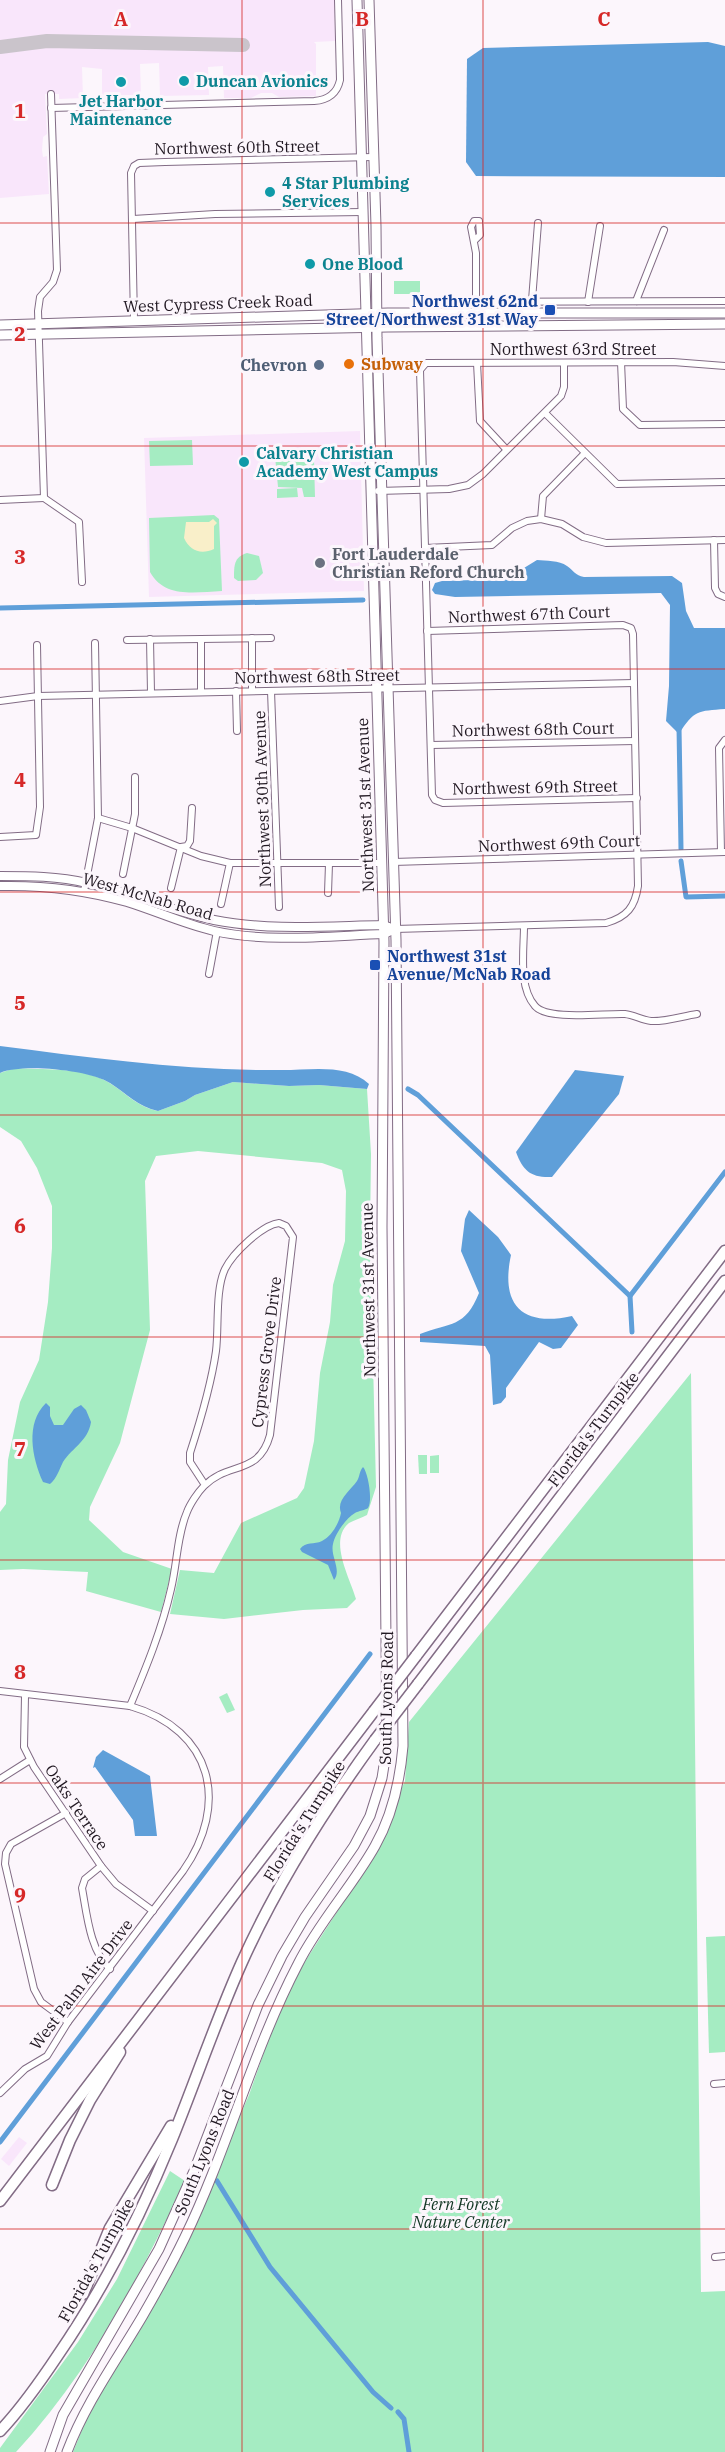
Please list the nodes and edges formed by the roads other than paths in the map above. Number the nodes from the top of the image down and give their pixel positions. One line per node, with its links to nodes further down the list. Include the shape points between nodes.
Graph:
1 (338, 0): 5 (street, via 340,80 336,91 326,99)
2 (357, 0): 6 (main road, Northwest 31st Avenue)
3 (369, 0): 7 (main road, Northwest 31st Avenue)
4 (51, 94): 5 (street)
5 (51, 108): 24 (street, via 57,270 53,282 40,297)
6 (361, 157): 7 (street, Northwest 60th Street); 8 (main road, Northwest 31st Avenue); 9 (street, Northwest 60th Street, via 139,163 131,173)
7 (373, 157): 21 (main road, Northwest 31st Avenue)
8 (363, 212): 9 (street); 21 (main road, Northwest 31st Avenue)
9 (133, 219): 23 (street, Northwest 60th Street)
10 (538, 223): 17 (street)
11 (600, 226): 18 (street)
12 (664, 231): 19 (street)
13 (475, 240): 16 (street)
14 (725, 301): 19 (street)
15 (443, 302): 16 (street)
16 (476, 302): 17 (street)
17 (531, 302): 18 (street); 22 (street)
18 (588, 302): 19 (street)
19 (636, 302)
20 (725, 312): 22 (main road, West Cypress Creek Road)
21 (372, 314): 22 (main road, West Cypress Creek Road); 23 (main road, West Cypress Creek Road); 28 (main road, Northwest 31st Avenue)
22 (531, 314): 27 (street)
23 (134, 320): 24 (main road, West Cypress Creek Road)
24 (38, 324): 26 (main road, West Cypress Creek Road); 29 (street)
25 (725, 324): 27 (main road, West Cypress Creek Road)
26 (0, 325)
27 (530, 326): 28 (main road, West Cypress Creek Road)
28 (372, 327): 29 (main road, West Cypress Creek Road); 41 (main road, Northwest 31st Avenue); 42 (main road, Northwest 31st Avenue)
29 (39, 334): 30 (main road, West Cypress Creek Road); 43 (street)
30 (0, 335)
31 (621, 362): 33 (street, Northwest 63rd Street); 34 (street, Northwest 63rd Street); 36 (street, via 623,409 640,425)
32 (477, 363): 33 (street, Northwest 63rd Street); 37 (street, via 480,421); 40 (street, Northwest 63rd Street, via 422,366)
33 (564, 363): 35 (street, via 563,392)
34 (725, 366)
35 (545, 413): 37 (street); 38 (street)
36 (725, 424)
37 (506, 449): 40 (street, via 468,485)
38 (585, 453): 39 (street, via 617,484); 45 (street, via 543,496)
39 (725, 482)
40 (423, 489): 42 (street); 48 (street)
41 (371, 491): 42 (street); 61 (main road, Northwest 31st Avenue)
42 (382, 491): 62 (main road, Northwest 31st Avenue)
43 (44, 498): 44 (street); 49 (street, via 79,522)
44 (0, 500)
45 (541, 519): 46 (street, via 606,543); 48 (street, via 512,528 492,545)
46 (714, 540): 47 (street); 50 (street, via 715,588)
47 (725, 540)
48 (425, 548): 51 (street)
49 (82, 582)
50 (725, 597)
51 (427, 631): 59 (street, Northwest 67th Court, via 623,625 631,628 633,634); 60 (street)
52 (252, 638): 53 (street); 55 (street); 64 (street)
53 (271, 638)
54 (150, 639): 55 (street); 56 (street); 67 (street)
55 (201, 639): 66 (street)
56 (127, 640)
57 (95, 643): 68 (street)
58 (37, 645): 69 (street)
59 (634, 683): 60 (street, Northwest 68th Street); 73 (street)
60 (429, 688): 62 (street, Northwest 68th Street); 74 (street)
61 (376, 689): 62 (street, Northwest 68th Street); 65 (street, Northwest 68th Street); 87 (main road, Northwest 31st Avenue)
62 (387, 689): 85 (main road, Northwest 31st Avenue)
63 (236, 691): 64 (street, Northwest 68th Street); 66 (street, Northwest 68th Street); 71 (street)
64 (252, 691): 65 (street, Northwest 68th Street)
65 (271, 691): 88 (street, Northwest 30th Avenue)
66 (201, 692): 67 (street, Northwest 68th Street)
67 (151, 693): 68 (street, Northwest 68th Street)
68 (96, 694): 69 (street, Northwest 68th Street); 79 (street)
69 (38, 696): 70 (street, Northwest 68th Street); 81 (street, via 40,807 36,835)
70 (0, 701)
71 (237, 731)
72 (723, 740): 76 (street, via 719,748)
73 (635, 741): 74 (street, Northwest 68th Court); 77 (street)
74 (431, 745): 77 (street, Northwest 69th Street, via 432,795 443,803)
75 (135, 777): 80 (street)
76 (723, 795): 83 (street)
77 (637, 798): 84 (street)
78 (192, 808): 82 (street, via 190,841 188,846)
79 (98, 818): 80 (street); 93 (street)
80 (132, 828): 82 (street); 90 (street)
81 (0, 837)
82 (181, 847): 86 (street); 94 (street)
83 (723, 852): 84 (street, Northwest 69th Court)
84 (639, 855): 85 (street, Northwest 69th Court); 98 (street, West McNab Road, via 636,900 628,914 606,923)
85 (393, 862): 99 (main road, Northwest 31st Avenue)
86 (230, 863): 88 (street); 96 (street)
87 (382, 863): 89 (street); 100 (main road, Northwest 31st Avenue)
88 (277, 864): 89 (street); 97 (street, Northwest 30th Avenue)
89 (329, 864): 95 (street)
90 (123, 874)
91 (0, 876): 93 (main road, West McNab Road, via 46,876)
92 (0, 886): 93 (main road, West McNab Road)
93 (85, 887): 100 (main road, West McNab Road, via 238,924); 101 (main road, West McNab Road, via 186,924)
94 (171, 888)
95 (328, 893)
96 (221, 904)
97 (279, 907)
98 (524, 926): 99 (street, West McNab Road); 103 (street, via 525,983 534,1006 541,1011 628,1014 652,1021)
99 (395, 929): 100 (main road, West McNab Road); 104 (main road, Northwest 31st Avenue)
100 (384, 930): 101 (main road, West McNab Road, via 259,937); 108 (main road, Northwest 31st Avenue)
101 (217, 931): 102 (street)
102 (209, 974)
103 (697, 1014)
104 (397, 1043): 107 (main road, South Lyons Road)
105 (725, 1251): 121 (highway, Florida's Turnpike, bridge)
106 (725, 1281): 125 (highway, Florida's Turnpike, bridge, via 336,1794 261,1919)
107 (399, 1392): 108 (main road); 135 (main road, South Lyons Road, via 403,1746 393,1803 374,1847 298,1963 275,2010 197,2213 75,2430)
108 (385, 1393): 110 (main road, Northwest 31st Avenue)
109 (205, 1485): 109 (street, Cypress Grove Drive, via 251,1464 266,1450 293,1237 279,1223 263,1228 233,1258 221,1284 210,1386 190,1453 194,1471); 113 (street, Cypress Grove Drive, via 186,1513 171,1592)
110 (386, 1608): 134 (main road, South Lyons Road, via 387,1746 370,1816 282,1956 258,2005 194,2171 159,2249 63,2415)
111 (0, 1691): 112 (street)
112 (25, 1696): 113 (street); 114 (street, Oaks Terrace, via 24,1747)
113 (130, 1706): 118 (street, West Palm Aire Drive, via 164,1720 189,1743 201,1761 210,1798 204,1835 196,1852)
114 (30, 1760): 115 (street); 116 (street, Oaks Terrace)
115 (0, 1779)
116 (66, 1813): 117 (street, Oaks Terrace); 120 (street, via 11,1844 5,1864 34,1989 41,2002)
117 (101, 1866): 118 (street, Oaks Terrace, via 116,1884); 119 (street, via 85,1879 82,1888 96,1950)
118 (153, 1911): 119 (street, West Palm Aire Drive)
119 (110, 1969): 120 (street, West Palm Aire Drive)
120 (68, 2022): 124 (street, West Palm Aire Drive, via 47,2056 25,2069)
121 (131, 2030): 126 (highway, via 69,2140); 127 (highway, Florida's Turnpike)
122 (714, 2084): 123 (street)
123 (725, 2084)
124 (0, 2093)
125 (185, 2106): 130 (highway, via 110,2228); 131 (highway, Florida's Turnpike, via 144,2205 107,2277)
126 (52, 2185)
127 (0, 2201)
128 (725, 2256): 129 (street)
129 (715, 2257)
130 (83, 2294)
131 (20, 2411): 132 (highway, Florida's Turnpike); 133 (highway)
132 (0, 2431)
133 (0, 2440)
134 (50, 2452)
135 (67, 2452)

